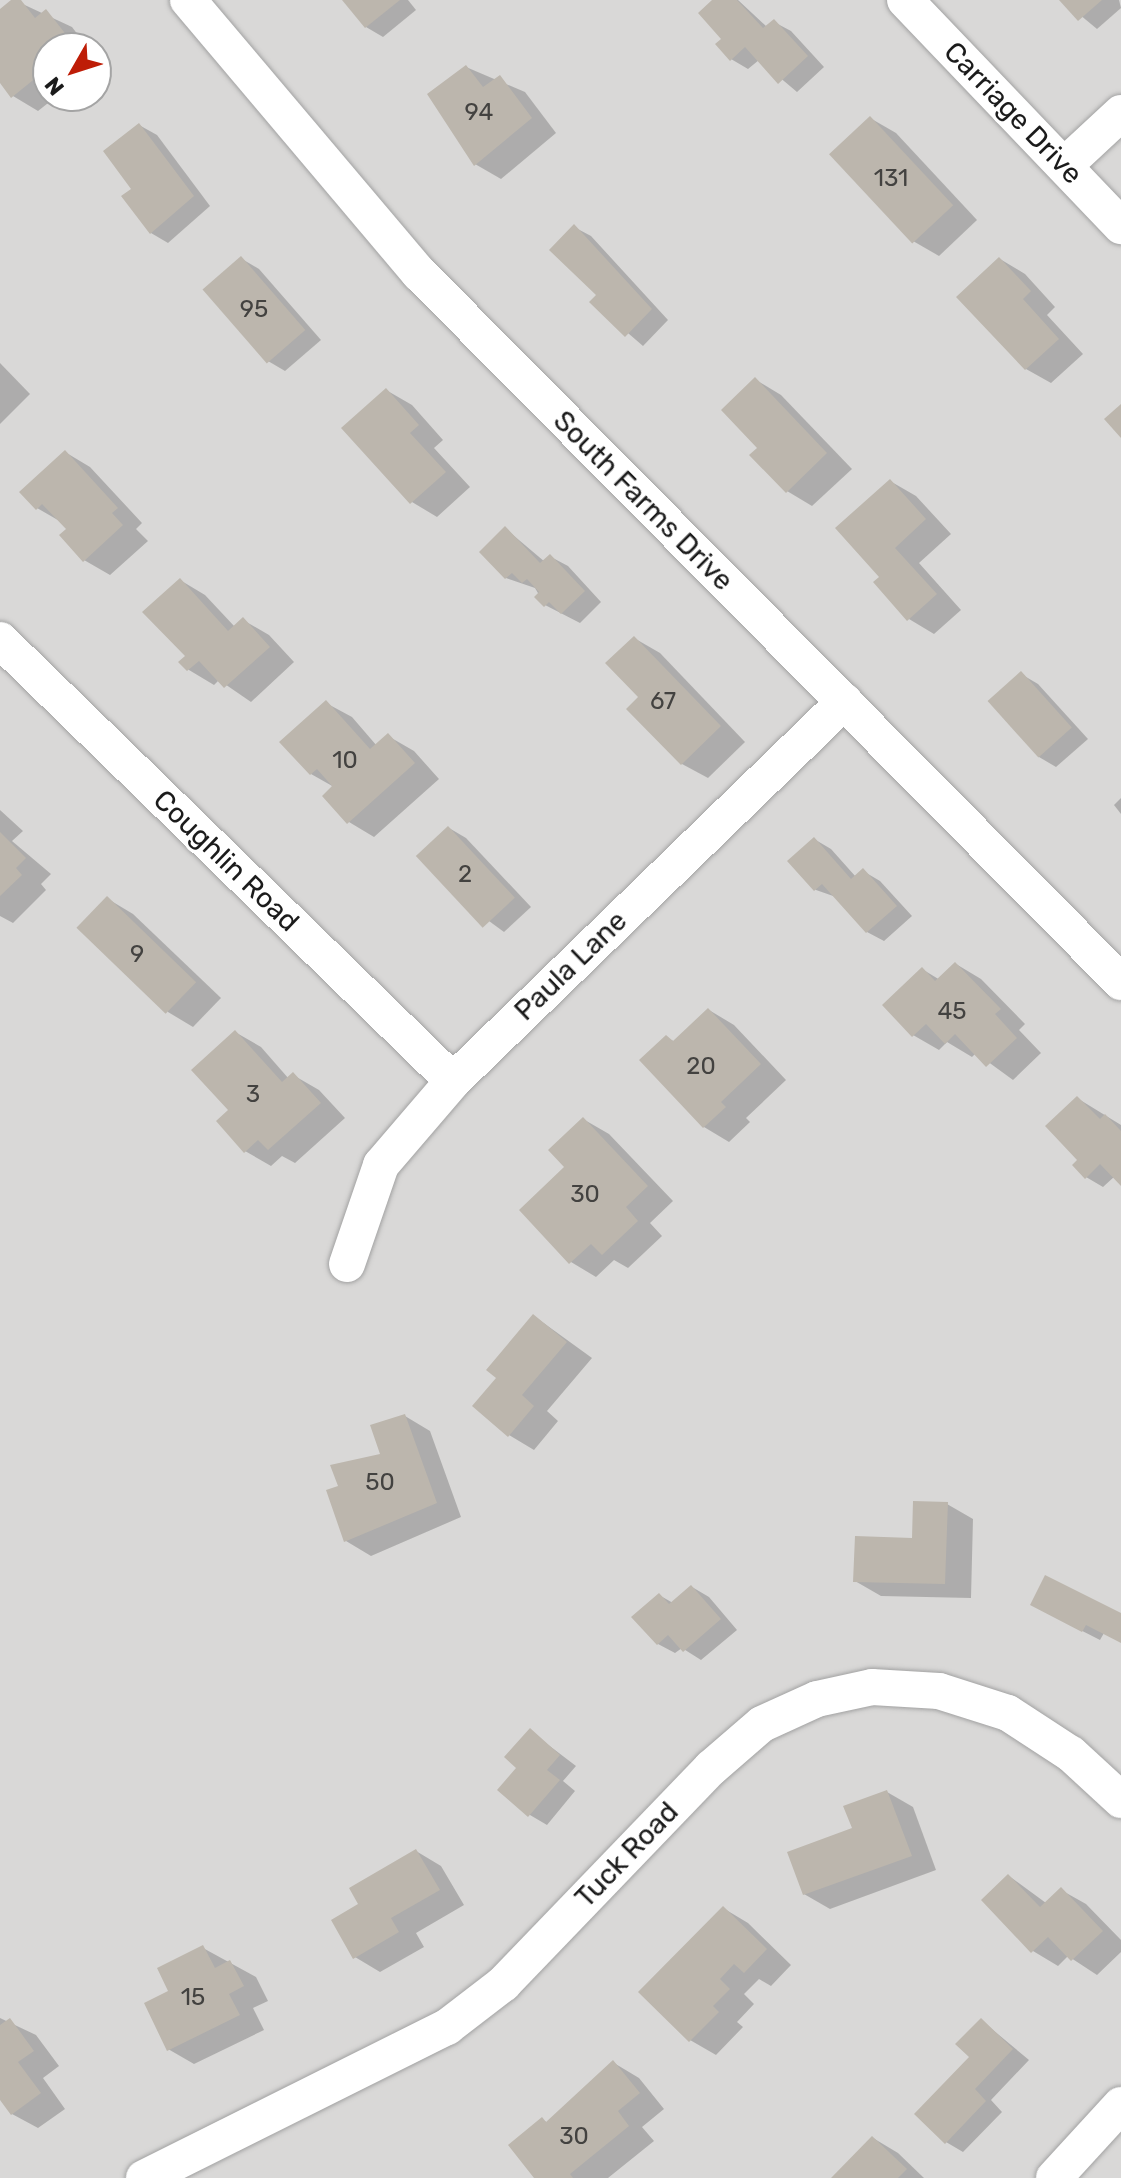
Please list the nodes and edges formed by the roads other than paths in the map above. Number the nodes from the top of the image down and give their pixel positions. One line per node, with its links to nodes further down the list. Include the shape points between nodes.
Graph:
1 (188, 0): 7 (street, South Farms Drive, via 419,273)
2 (905, 0): 4 (street, Carriage Drive)
3 (1121, 113): 4 (street)
4 (1064, 166): 5 (street, Carriage Drive)
5 (1121, 226)
6 (0, 640): 9 (street, Coughlin Road)
7 (844, 702): 8 (street, South Farms Drive); 9 (street, Paula Lane)
8 (1121, 982)
9 (453, 1081): 10 (street, Paula Lane, via 381,1165)
10 (347, 1264)
11 (1121, 1800): 13 (street, Tuck Road, via 1071,1754 1008,1713 939,1691 872,1687 817,1699 762,1724 711,1768 503,1984 447,2027)
12 (1121, 2105): 14 (street)
13 (144, 2178)
14 (1054, 2178)

